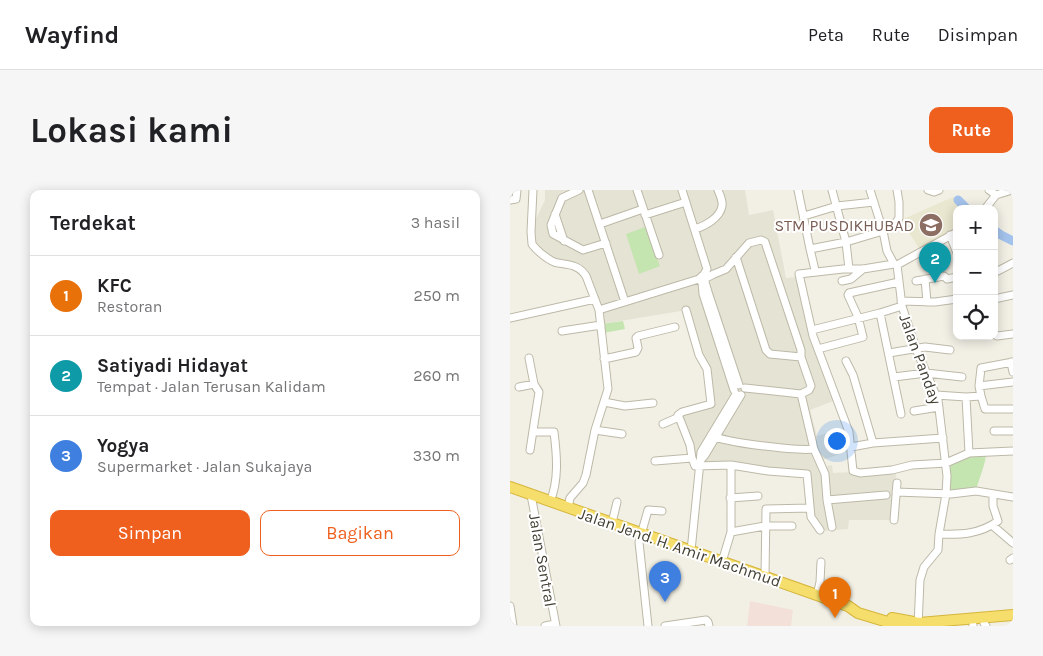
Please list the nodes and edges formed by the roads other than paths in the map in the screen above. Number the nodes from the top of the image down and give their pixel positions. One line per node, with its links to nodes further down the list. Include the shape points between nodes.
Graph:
1 (517, 190): 17 (street, via 516,200)
2 (533, 190): 50 (street, via 531,236 534,246 555,262 572,264 583,271)
3 (579, 190): 29 (street, via 562,198 550,227 555,236 583,250)
4 (588, 190): 24 (street)
5 (637, 190): 22 (street)
6 (682, 190): 18 (street)
7 (718, 190): 25 (street, via 723,204 720,211 709,223)
8 (798, 190): 23 (street)
9 (832, 190): 21 (street)
10 (870, 190): 19 (street, Jalan Panday)
11 (897, 190): 26 (street, via 900,218)
12 (928, 190): 13 (street)
13 (939, 190)
14 (989, 190): 16 (street)
15 (1012, 190): 16 (street)
16 (996, 195): 20 (street)
17 (510, 200)
18 (686, 202): 22 (street); 25 (street)
19 (874, 202): 21 (street); 26 (street, Jalan Panday)
20 (988, 205)
21 (837, 206): 23 (street); 28 (street)
22 (644, 212): 24 (street); 31 (street)
23 (804, 216): 30 (street)
24 (600, 224): 29 (street)
25 (695, 229): 39 (street)
26 (883, 231): 28 (street); 34 (street, Jalan Panday, via 887,252)
27 (953, 233): 34 (street)
28 (846, 242): 30 (street); 36 (street)
29 (606, 243): 52 (street)
30 (810, 249): 38 (street)
31 (659, 255)
32 (736, 257): 35 (street); 40 (street); 70 (street, via 749,243 765,242)
33 (1013, 263): 41 (street)
34 (896, 264): 37 (street); 47 (street, Jalan Panday)
35 (726, 269): 39 (street); 40 (street)
36 (849, 269): 37 (street); 62 (street, via 799,274)
37 (863, 269): 46 (street)
38 (815, 270)
39 (710, 271): 44 (street)
40 (740, 271): 70 (street, via 766,350 770,354)
41 (998, 271)
42 (953, 278): 43 (street)
43 (924, 279): 45 (street); 53 (street)
44 (703, 280): 52 (street); 83 (street, via 703,294)
45 (916, 281)
46 (842, 282)
47 (899, 282): 54 (street, Jalan Panday); 58 (street, via 849,293)
48 (1013, 295): 49 (street)
49 (998, 298)
50 (595, 299): 59 (street); 60 (street)
51 (953, 299): 53 (street)
52 (625, 302): 55 (street)
53 (927, 302): 54 (street)
54 (901, 303): 57 (street); 67 (street, Jalan Panday)
55 (602, 309)
56 (686, 310): 94 (street, via 699,356 707,369 711,404 682,412)
57 (880, 313): 58 (street); 69 (street)
58 (858, 317): 62 (street); 66 (street, via 862,338)
59 (510, 318)
60 (601, 325): 63 (street); 72 (street)
61 (675, 327): 72 (street, via 638,336 636,352)
62 (812, 330): 66 (street)
63 (562, 331)
64 (1013, 334): 65 (street)
65 (998, 336)
66 (818, 349): 104 (street)
67 (916, 349): 68 (street); 69 (street); 76 (street, Jalan Panday)
68 (950, 350)
69 (889, 353): 78 (street)
70 (801, 357): 84 (street, via 811,386)
71 (529, 358): 80 (street)
72 (604, 359): 88 (street, via 608,385)
73 (846, 361): 103 (street)
74 (1012, 362): 75 (street); 81 (street, via 981,368)
75 (1013, 372)
76 (926, 373): 77 (street); 78 (street); 85 (street, Jalan Panday)
77 (962, 376)
78 (894, 377): 93 (street)
79 (1013, 382): 81 (street)
80 (534, 384): 82 (street); 99 (street, via 538,392)
81 (979, 386): 86 (street)
82 (519, 387)
83 (741, 390): 84 (street); 101 (street)
84 (801, 394): 105 (street)
85 (936, 395): 87 (street); 90 (street, Jalan Panday)
86 (981, 396): 87 (street); 91 (street, via 985,409)
87 (966, 397): 108 (street)
88 (604, 402): 89 (street, via 626,406); 96 (street)
89 (653, 403)
90 (939, 407): 92 (street); 102 (street, Jalan Panday)
91 (1013, 409)
92 (914, 412)
93 (901, 414)
94 (679, 417): 95 (street); 109 (street)
95 (663, 424)
96 (595, 430): 100 (street); 127 (street, via 586,475 570,498)
97 (994, 431): 98 (street)
98 (1013, 431)
99 (533, 432): 106 (street); 125 (street, via 554,432 557,474)
100 (622, 434)
101 (713, 437): 105 (street, via 801,450); 111 (street)
102 (943, 438): 103 (street); 112 (street, Jalan Panday)
103 (873, 442): 104 (street)
104 (852, 447): 112 (street, via 853,472)
105 (814, 448): 124 (street, via 824,474)
106 (530, 450)
107 (1013, 450): 108 (street)
108 (969, 453): 112 (street)
109 (692, 458): 110 (street); 111 (street, via 694,464)
110 (655, 461)
111 (699, 463): 113 (street); 141 (street)
112 (946, 464): 117 (street, Jalan Panday)
113 (731, 465): 123 (street); 128 (street, via 807,474)
114 (897, 483): 116 (street)
115 (510, 487): 119 (highway, Jalan Jend. H. Amir Machmud)
116 (896, 492): 117 (street); 130 (street)
117 (946, 494): 118 (street, via 976,491); 139 (street, Jalan Panday)
118 (993, 494): 122 (street); 132 (street, via 998,521)
119 (531, 495): 125 (highway, Jalan Jend. H. Amir Machmud); 152 (street, Jalan Sentral)
120 (886, 495): 124 (street)
121 (758, 496): 123 (street)
122 (1013, 497)
123 (730, 498): 137 (street)
124 (827, 500): 135 (street)
125 (550, 502): 127 (highway, Jalan Jend. H. Amir Machmud)
126 (617, 502): 131 (street)
127 (568, 508): 131 (highway, Jalan Jend. H. Amir Machmud)
128 (810, 508): 133 (street, via 768,508); 136 (street, via 811,517)
129 (662, 511): 138 (street, via 648,510)
130 (894, 520)
131 (612, 523): 138 (highway, Jalan Jend. H. Amir Machmud)
132 (990, 525): 139 (street, via 970,534); 140 (street)
133 (765, 526): 134 (street); 137 (street); 144 (street)
134 (792, 526)
135 (832, 527)
136 (820, 530)
137 (731, 532): 142 (street)
138 (641, 534): 141 (highway, Jalan Jend. H. Amir Machmud); 156 (street, via 639,552)
139 (939, 534): 150 (street, Jalan Panday, via 937,554 924,567 920,580)
140 (1012, 539)
141 (691, 551): 142 (highway, Jalan Jend. H. Amir Machmud)
142 (722, 562): 144 (highway, Jalan Jend. H. Amir Machmud)
143 (821, 562): 145 (street)
144 (765, 576): 145 (highway, Jalan Jend. H. Amir Machmud)
145 (817, 595): 147 (highway, Jalan Jend. H. Amir Machmud)
146 (510, 606): 154 (street)
147 (850, 607): 150 (highway, Jalan Jend. H. Amir Machmud); 159 (highway, Jalan Jend. H. Amir Machmud, via 858,613)
148 (1013, 615): 150 (highway, Jalan Jend. H. Amir Machmud)
149 (1013, 620): 151 (highway)
150 (918, 624)
151 (985, 624): 153 (highway)
152 (556, 625): 155 (street)
153 (973, 625): 160 (highway)
154 (513, 626)
155 (545, 626)
156 (648, 626)
157 (667, 626): 158 (street, via 708,620)
158 (709, 626)
159 (900, 626)
160 (962, 626)

